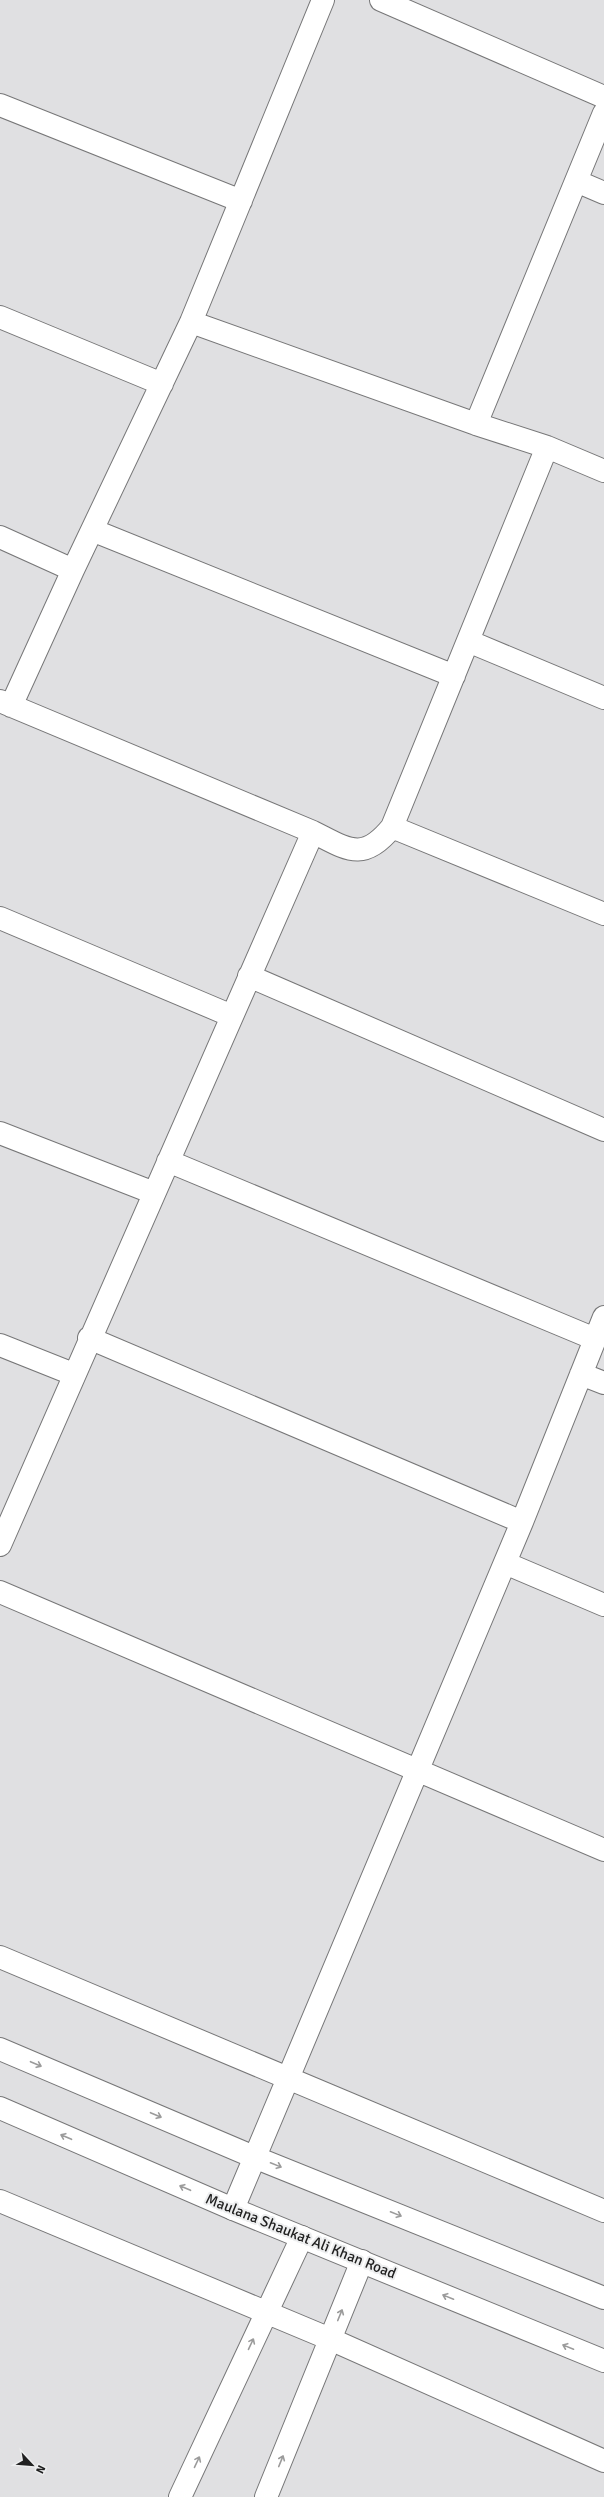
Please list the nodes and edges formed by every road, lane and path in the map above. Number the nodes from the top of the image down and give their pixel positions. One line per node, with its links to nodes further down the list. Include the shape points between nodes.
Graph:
1 (323, 0): 8 (street)
2 (381, 0): 3 (street)
3 (604, 97)
4 (0, 106): 8 (street)
5 (604, 113): 6 (street)
6 (576, 181): 7 (street); 12 (street)
7 (604, 193)
8 (241, 201): 10 (street)
9 (0, 316): 11 (street)
10 (191, 322): 11 (street); 12 (street)
11 (162, 384): 15 (street)
12 (476, 424): 13 (street)
13 (547, 447): 14 (street); 18 (street)
14 (604, 470)
15 (92, 530): 17 (street); 19 (street)
16 (2, 544): 17 (street)
17 (73, 570): 21 (street)
18 (468, 641): 19 (street); 20 (street)
19 (454, 676): 22 (street)
20 (604, 698)
21 (6, 703): 23 (street)
22 (392, 828): 23 (street, via 382,840 365,849 349,851); 24 (street)
23 (313, 832): 26 (street)
24 (604, 914)
25 (0, 918): 27 (street)
26 (249, 976): 27 (street); 28 (street)
27 (232, 1016): 30 (street)
28 (604, 1130)
29 (0, 1133): 31 (street)
30 (168, 1161): 31 (street); 34 (street)
31 (154, 1193): 33 (street)
32 (604, 1317): 34 (street)
33 (89, 1338): 36 (street); 39 (street)
34 (595, 1339): 37 (street)
35 (0, 1345): 36 (street)
36 (73, 1374): 40 (street)
37 (581, 1374): 38 (street); 39 (street)
38 (604, 1383)
39 (522, 1522): 41 (street)
40 (0, 1545)
41 (505, 1563): 43 (street); 44 (street)
42 (0, 1592): 44 (street)
43 (604, 1605)
44 (418, 1771): 45 (street); 48 (street)
45 (604, 1850)
46 (0, 1957): 48 (street)
47 (0, 2049): 50 (street, one-way to 50)
48 (288, 2077): 50 (street); 53 (street)
49 (0, 2108): 52 (street, Maulana Shaukat Ali Khan Road, one-way to 49)
50 (254, 2157): 52 (street); 56 (street, one-way to 56)
51 (0, 2201): 57 (street)
52 (232, 2208): 54 (street, Maulana Shaukat Ali Khan Road)
53 (604, 2210)
54 (302, 2237): 55 (street, Maulana Shaukat Ali Khan Road); 57 (street)
55 (362, 2261): 58 (street, one-way to 55); 59 (street, Maulana Shaukat Ali Khan Road, one-way to 55)
56 (604, 2298)
57 (265, 2313): 58 (street); 61 (street, one-way to 57)
58 (330, 2339): 60 (street); 62 (street, one-way to 58)
59 (604, 2361)
60 (604, 2461)
61 (180, 2497)
62 (266, 2497)

